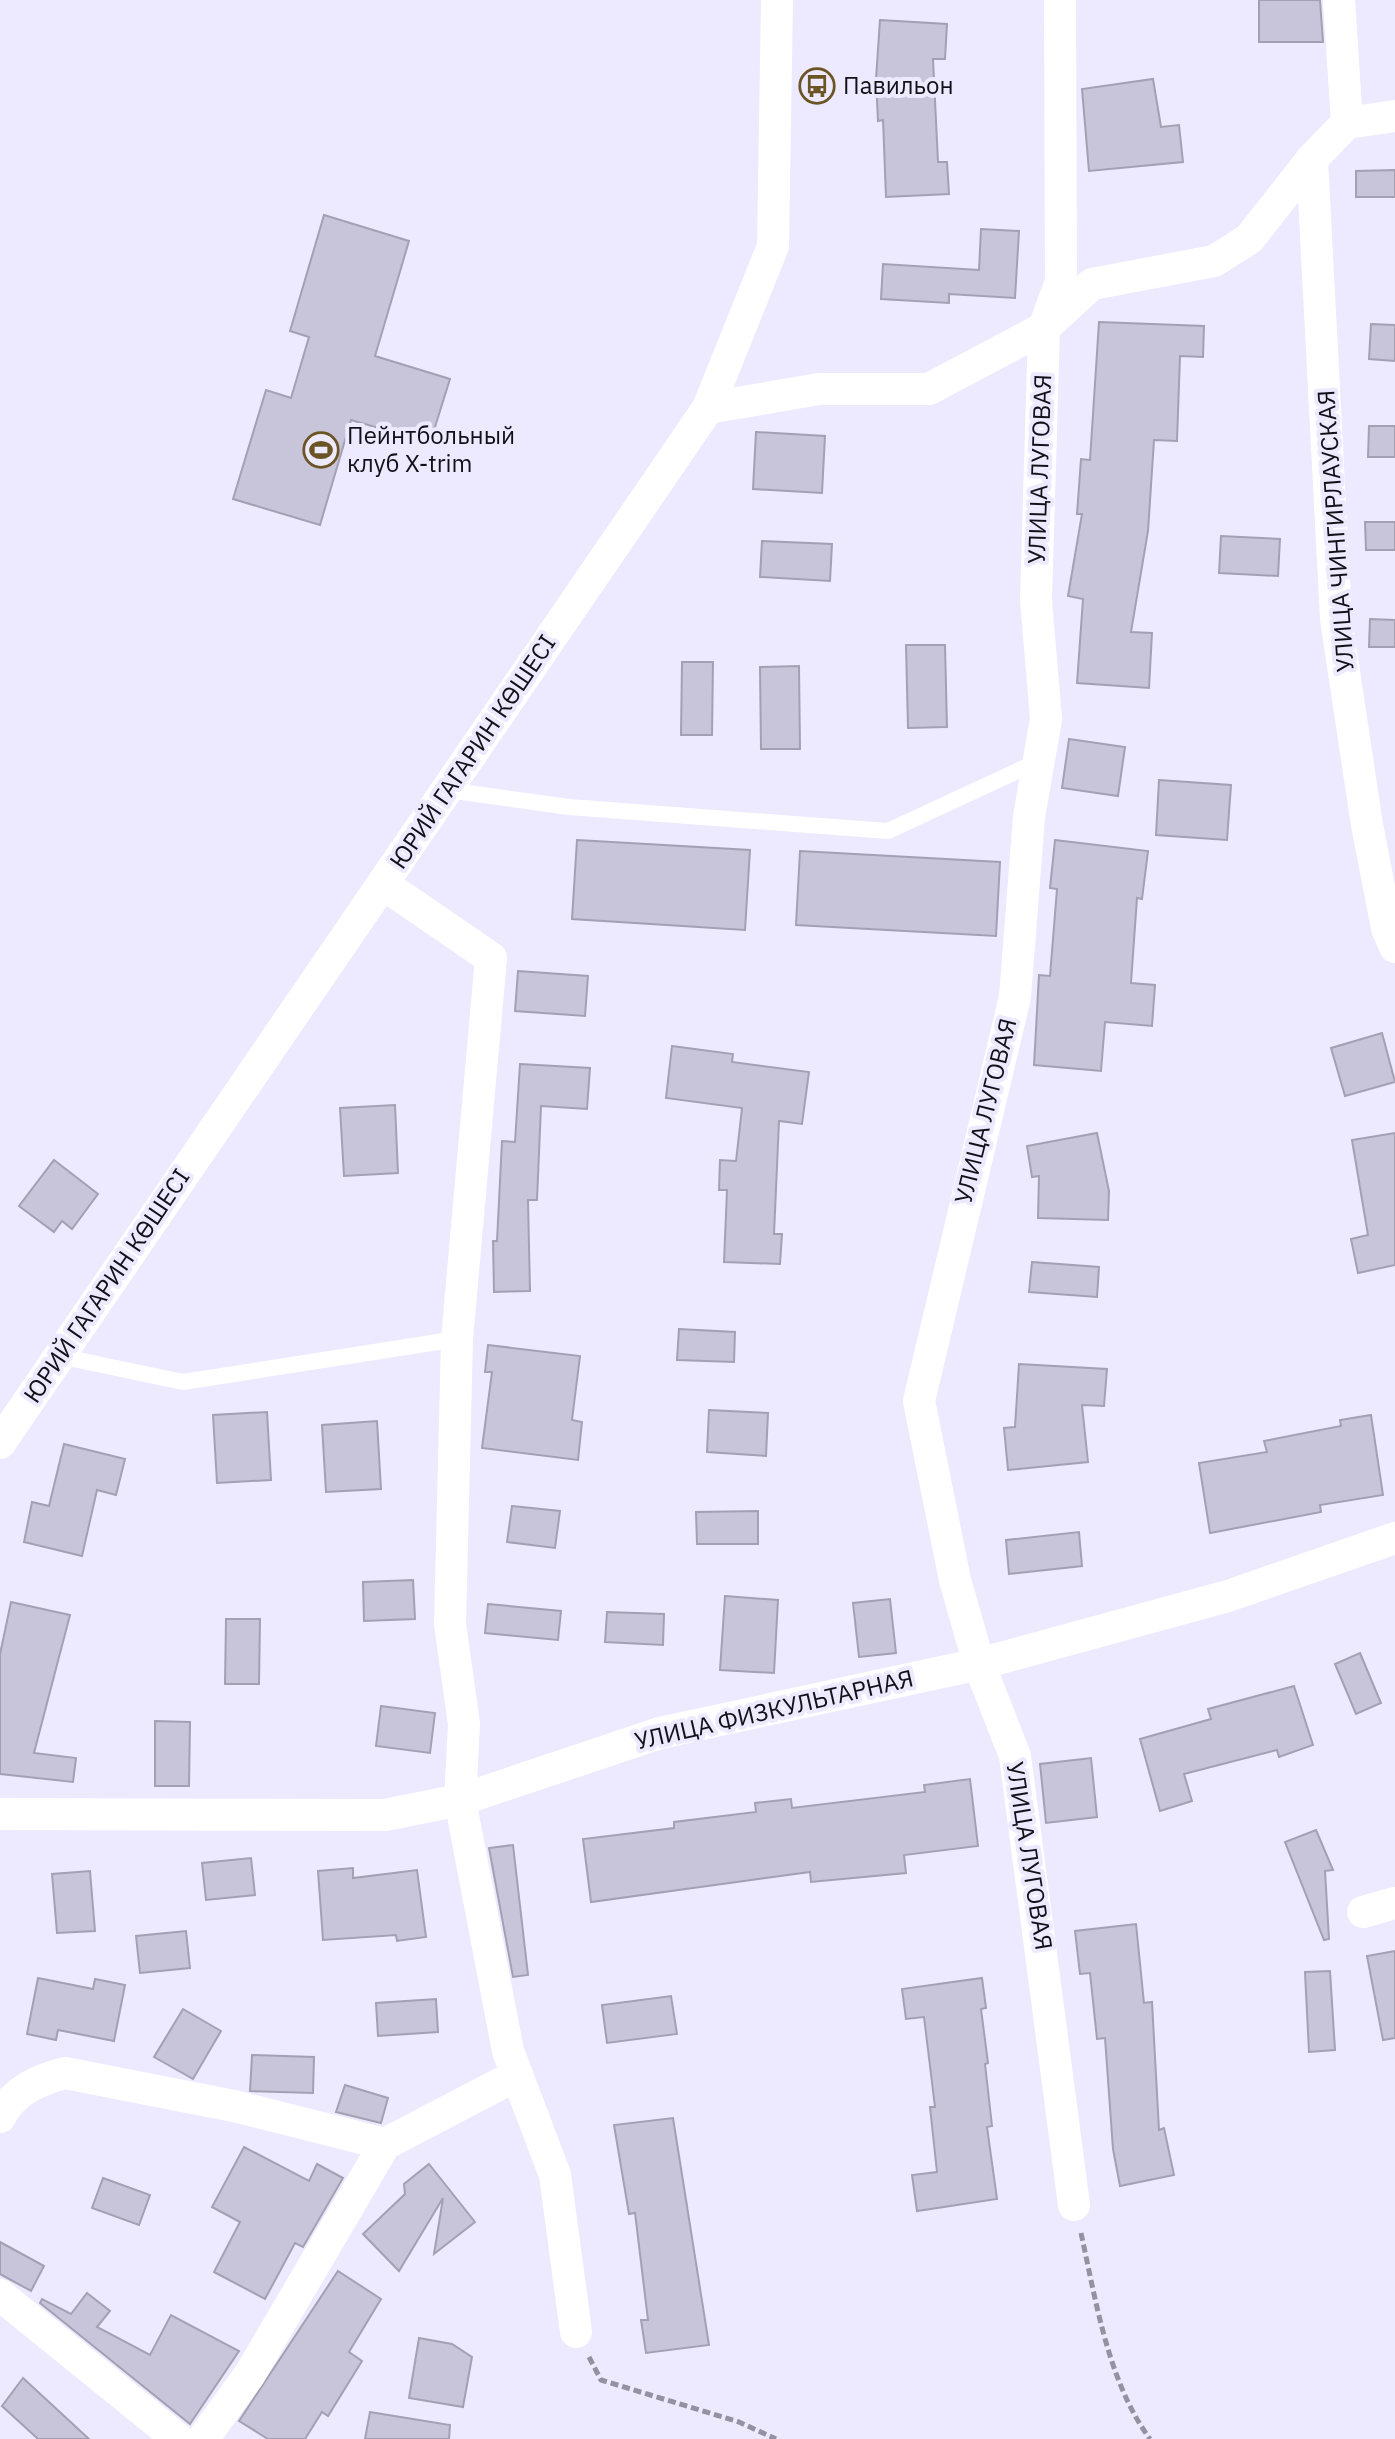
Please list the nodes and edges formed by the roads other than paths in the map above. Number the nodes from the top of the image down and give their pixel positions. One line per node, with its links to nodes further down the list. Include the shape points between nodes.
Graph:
1 (777, 0): 8 (street, ЮРИЙ ГАГАРИН КӨШЕСІ, via 773,246)
2 (1060, 0): 7 (street, УЛИЦА ЛУГОВАЯ, via 1061,281)
3 (1339, 0): 5 (street)
4 (1395, 116): 5 (street)
5 (1347, 123): 6 (street)
6 (1312, 159): 7 (street, via 1238,247 1214,261 1092,284); 11 (street, УЛИЦА ЧИНГИРЛАУСКАЯ, via 1336,619)
7 (1044, 328): 8 (street, via 929,389 819,389); 9 (street, УЛИЦА ЛУГОВАЯ, via 1036,600 1046,719)
8 (708, 408): 10 (street, ЮРИЙ ГАГАРИН КӨШЕСІ)
9 (1039, 761): 10 (lane, via 888,831 569,807); 18 (street, УЛИЦА ЛУГОВАЯ, via 1029,817 1015,997 919,1401 955,1580)
10 (447, 790): 12 (street, ЮРИЙ ГАГАРИН КӨШЕСІ)
11 (1381, 821): 13 (street, УЛИЦА ЧИНГИРЛАУСКАЯ, via 1387,928)
12 (383, 884): 14 (street, via 491,958); 15 (street, ЮРИЙ ГАГАРИН КӨШЕСІ)
13 (1395, 947)
14 (457, 1339): 15 (lane, via 183,1382); 19 (street, via 450,1624 464,1724)
15 (59, 1356): 16 (street, ЮРИЙ ГАГАРИН КӨШЕСІ)
16 (0, 1443)
17 (1395, 1538): 18 (street, УЛИЦА ФИЗКУЛЬТАРНАЯ, via 1228,1596)
18 (979, 1664): 19 (street, УЛИЦА ФИЗКУЛЬТАРНАЯ, via 660,1733); 26 (street, УЛИЦА ЛУГОВАЯ, via 1015,1756)
19 (460, 1800): 20 (street, УЛИЦА ФИЗКУЛЬТАРНАЯ, via 385,1815); 23 (street)
20 (0, 1814)
21 (1395, 1903): 22 (street)
22 (1363, 1912)
23 (517, 2075): 25 (street); 28 (street, via 555,2175)
24 (0, 2117): 25 (street, via 7,2103 38,2080 65,2073 234,2106)
25 (385, 2144): 30 (street, via 250,2374)
26 (1074, 2205)
27 (0, 2295): 29 (street)
28 (576, 2332)
29 (178, 2439)
30 (203, 2439)

